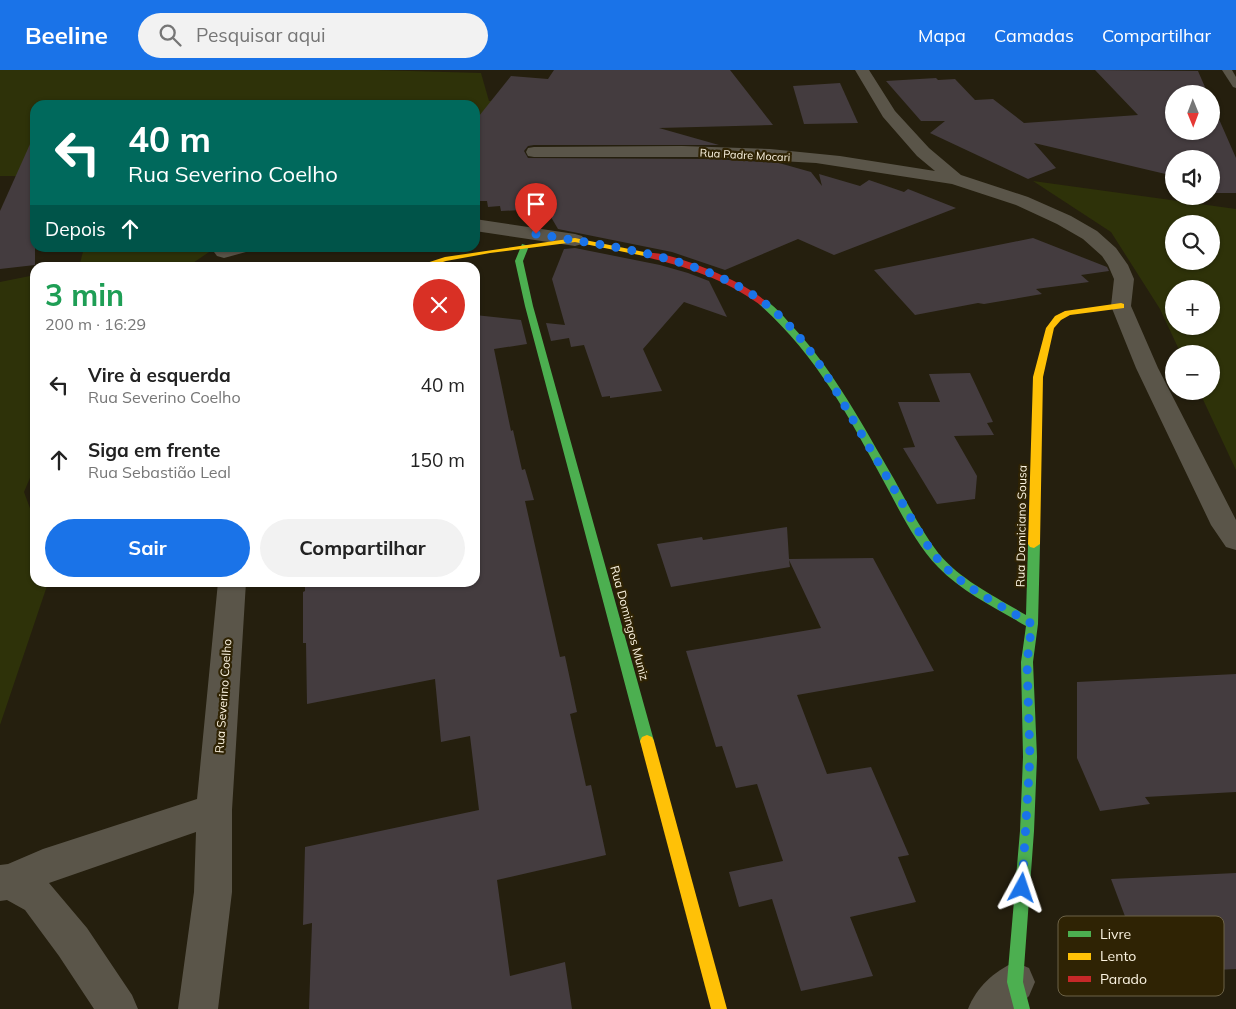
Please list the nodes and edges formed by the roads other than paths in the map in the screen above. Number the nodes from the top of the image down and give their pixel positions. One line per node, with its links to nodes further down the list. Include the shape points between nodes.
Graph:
1 (862, 70): 3 (street, via 889,114 923,152)
2 (534, 152): 3 (street, Rua Padre Mocari, via 770,154)
3 (955, 179): 8 (street, via 1022,201 1090,236 1109,252 1118,265 1124,279)
4 (480, 226): 5 (street)
5 (575, 240): 6 (street); 11 (street, via 696,267 727,280 782,318 820,363 910,517 941,563 972,588)
6 (525, 246): 7 (street); 17 (street, Rua Domingos Muniz, via 519,261 529,306)
7 (436, 262)
8 (1121, 306): 9 (street, via 1175,427 1225,525); 11 (street, Rua Domiciano Sousa, via 1068,313 1058,318 1050,328 1038,377)
9 (1236, 540)
10 (232, 587): 12 (street, Rua Severino Coelho)
11 (1032, 624): 14 (street, Rua Domiciano Sousa, via 1027,662 1028,821)
12 (214, 810): 13 (street, via 43,867); 16 (street, Rua Severino Coelho, via 213,892)
13 (5, 883): 15 (street, via 38,897 74,942)
14 (1008, 1000)
15 (118, 1009)
16 (198, 1009)
17 (719, 1009)

